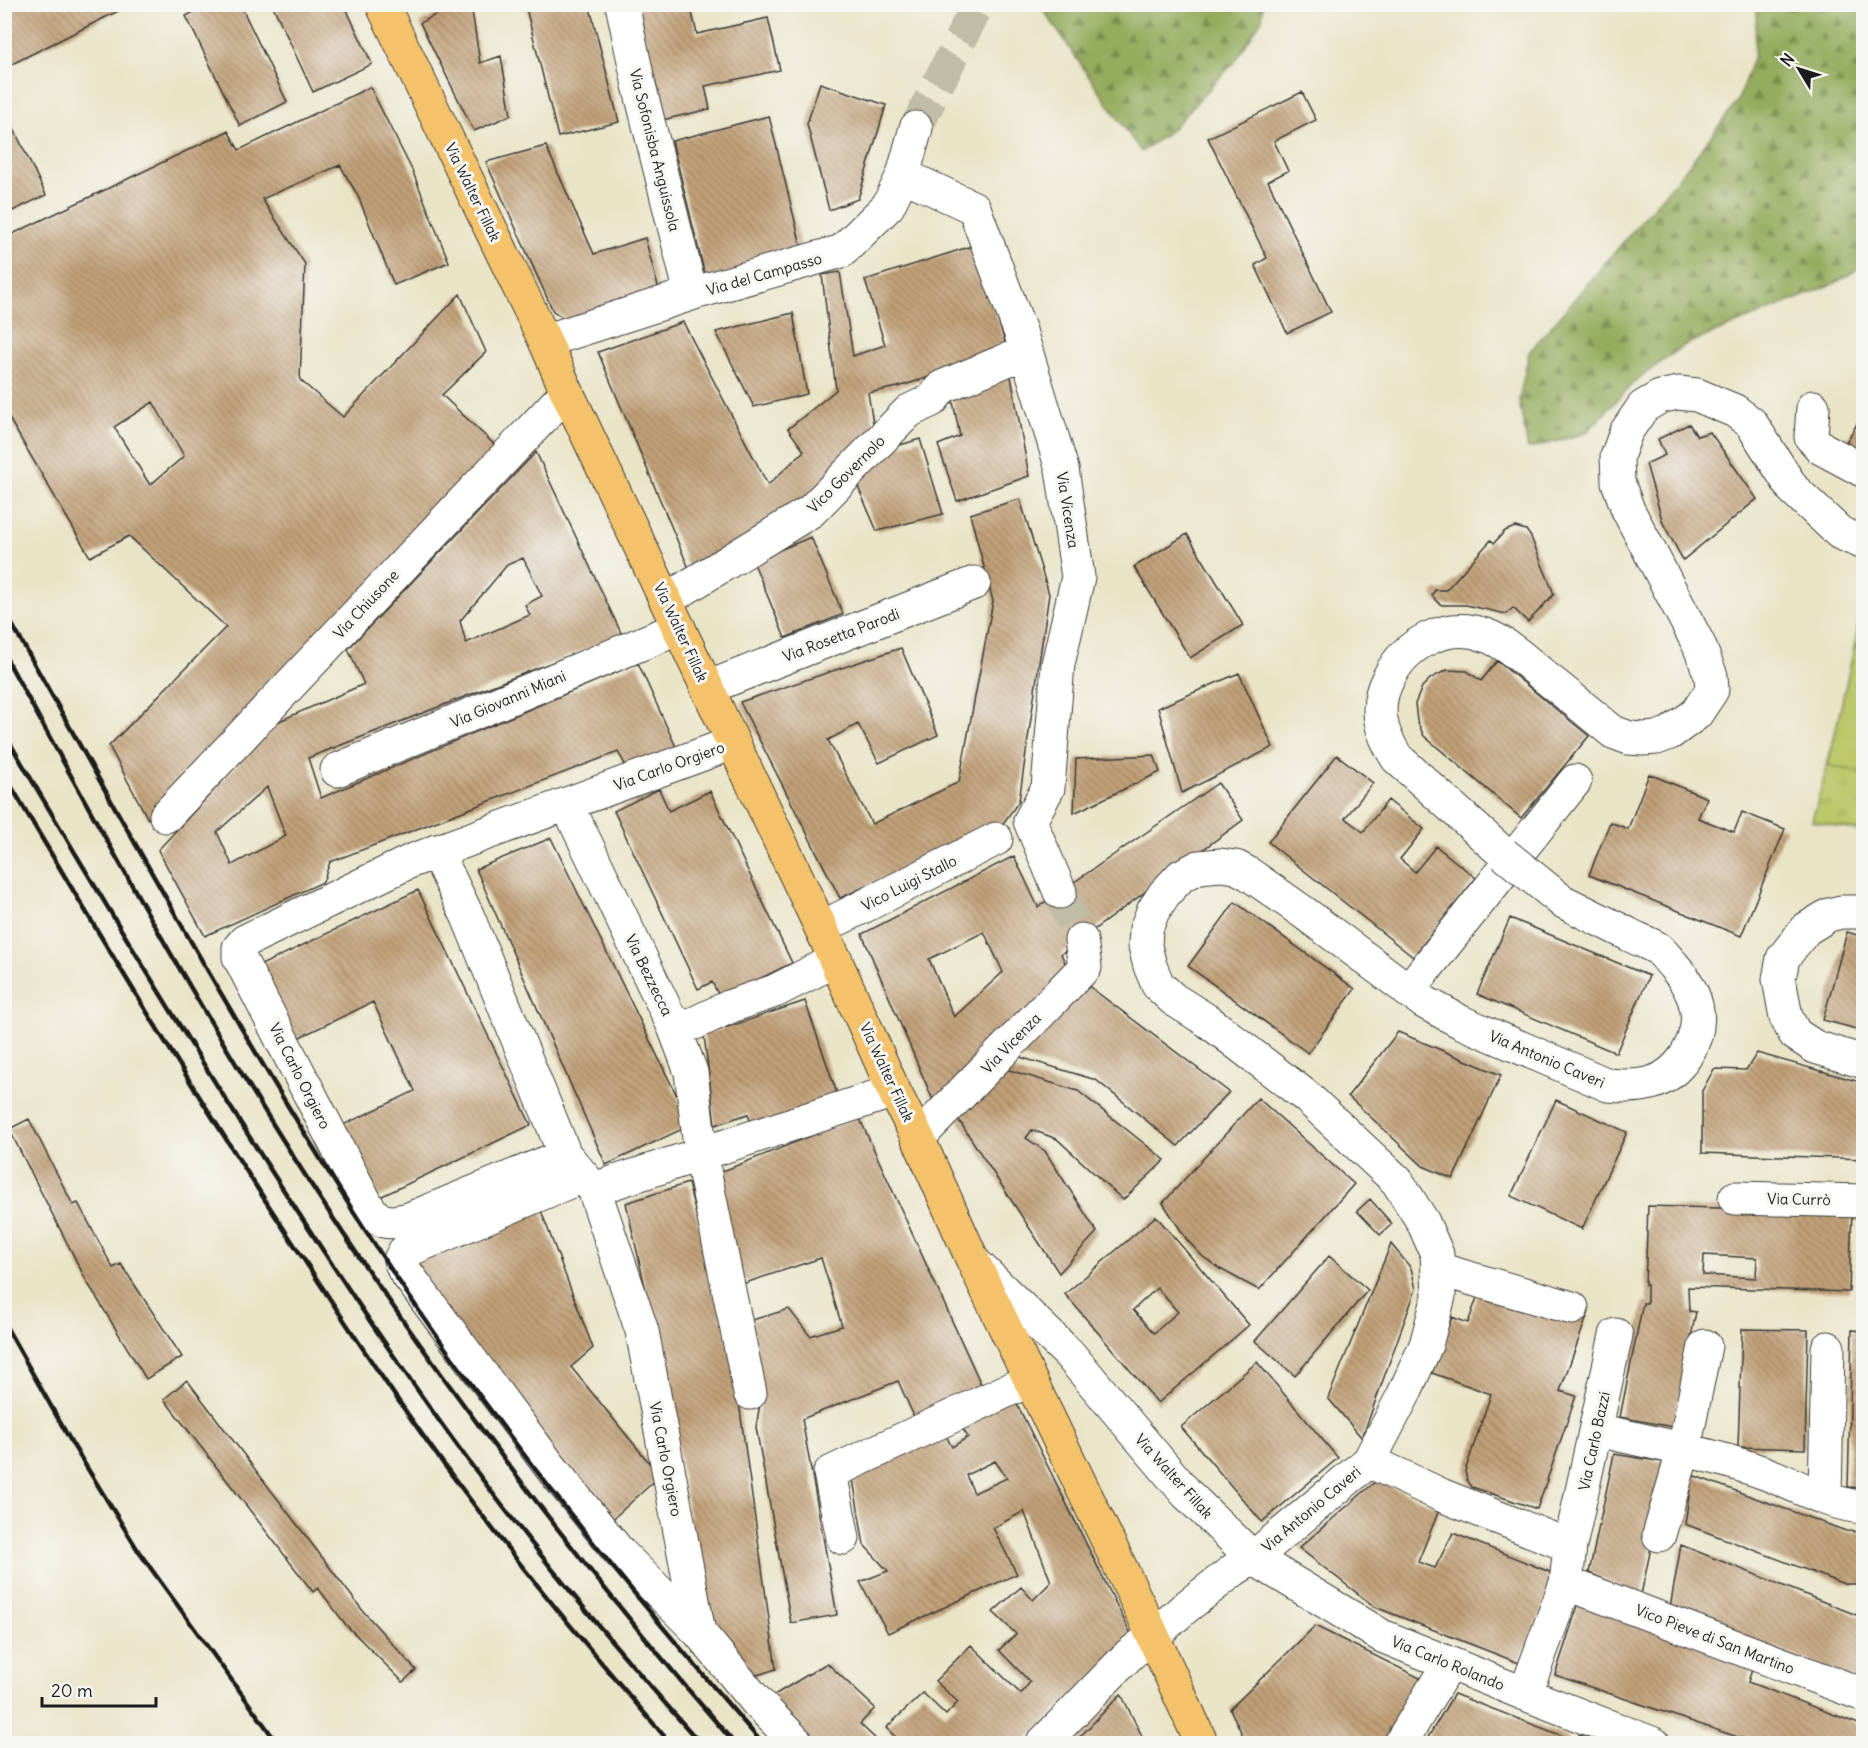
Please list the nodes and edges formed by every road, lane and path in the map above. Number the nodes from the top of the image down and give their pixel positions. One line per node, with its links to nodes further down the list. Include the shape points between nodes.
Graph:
1 (382, 4): 6 (main road, Via Walter Fillak)
2 (622, 4): 5 (street, Via Sofonisba Anguissola)
3 (916, 128): 4 (street, Via del Campasso)
4 (903, 175): 5 (street, Via del Campasso, via 888,206 842,251); 7 (street, Via Vicenza, via 974,208)
5 (691, 294): 6 (street, Via del Campasso)
6 (545, 341): 8 (main road, Via Walter Fillak)
7 (1026, 351): 13 (street, Vico Governolo, via 942,387 932,399 909,411 811,511); 22 (street, Via Vicenza, via 1062,469 1078,578 1058,664 1048,789 1030,821)
8 (567, 392): 13 (main road, Via Walter Fillak); 19 (street, Via Chiusone)
9 (1813, 407): 10 (street, via 1811,437 1821,448)
10 (1863, 471)
11 (1863, 543): 27 (street, Via Antonio Caveri, bridge, via 1840,533 1793,489 1751,423 1735,411 1698,394 1678,393 1642,407 1626,432 1617,457 1618,482 1628,510 1699,645 1711,676 1712,690 1705,704 1670,733 1657,738 1629,738 1613,732 1518,654 1487,636 1456,631 1430,637 1409,649 1393,669 1378,707 1383,730 1397,759 1504,854 1562,901 1658,949 1687,981 1698,1020 1696,1035 1685,1057 1670,1074 1633,1088 1608,1086 1461,1022)
12 (974, 583): 14 (street, Via Rosetta Parodi)
13 (672, 614): 14 (main road, Via Walter Fillak); 16 (street, Via Giovanni Miani)
14 (707, 688): 15 (main road, Via Walter Fillak)
15 (734, 743): 18 (street, Via Carlo Orgiero); 24 (main road, Via Walter Fillak)
16 (338, 770)
17 (1575, 781): 27 (street)
18 (567, 804): 21 (street, Via Carlo Orgiero); 28 (street, Via Bezzecca)
19 (166, 816)
20 (996, 839): 24 (street, Vico Luigi Stallo)
21 (436, 851): 33 (street, Via Carlo Orgiero); 33 (street, Via Carlo Orgiero, via 245,941 238,948 239,957 367,1205 380,1221 409,1219)
22 (1060, 892)
23 (1863, 912): 29 (street, via 1829,915 1806,929 1783,957 1779,979 1786,1017 1795,1034 1815,1047)
24 (821, 928): 26 (main road, Via Walter Fillak)
25 (1081, 940): 31 (street, Via Vicenza, via 1085,967)
26 (836, 960): 28 (street, via 775,991 695,1023); 30 (main road, Via Walter Fillak)
27 (1408, 991): 37 (street, Via Antonio Caveri, via 1236,867 1199,867 1181,876 1153,911 1146,929 1145,946 1158,985 1307,1097 1396,1181 1423,1222 1437,1254)
28 (674, 1027): 32 (street, Via Bezzecca, via 691,1072)
29 (1863, 1062)
30 (894, 1091): 31 (main road, Via Walter Fillak); 32 (street)
31 (918, 1138): 36 (main road, Via Walter Fillak)
32 (702, 1155): 33 (street); 43 (street, Via Bezzecca)
33 (581, 1173): 54 (street, Via Carlo Orgiero, via 642,1331); 54 (street, via 404,1252 400,1260 549,1465 619,1552)
34 (1735, 1198): 35 (street, Via Currò)
35 (1863, 1201)
36 (973, 1262): 42 (main road, Via Walter Fillak); 52 (street, Via Walter Fillak, via 1070,1355 1187,1494)
37 (1438, 1269): 38 (street); 46 (street, Via Antonio Caveri, via 1439,1296 1426,1345)
38 (1572, 1308)
39 (1616, 1335): 44 (street, Via Carlo Bazzi)
40 (1705, 1346): 45 (street)
41 (1827, 1348): 47 (street)
42 (1030, 1380): 50 (street, via 830,1473); 55 (main road, Via Walter Fillak)
43 (750, 1393)
44 (1597, 1430): 45 (street); 51 (street, Via Carlo Bazzi)
45 (1684, 1449): 47 (street, via 1760,1471); 49 (street)
46 (1369, 1461): 51 (street, Via Antonio Caveri, via 1441,1495); 52 (street, Via Antonio Caveri)
47 (1826, 1497): 48 (street)
48 (1863, 1507)
49 (1659, 1536)
50 (843, 1538)
51 (1570, 1546): 53 (street, Via Carlo Bazzi)
52 (1253, 1558): 55 (street, Via Antonio Caveri); 56 (street, Via Carlo Rolando, via 1382,1636)
53 (1566, 1583): 57 (street, Via Carlo Bazzi); 58 (street, Vico Pieve di San Martino)
54 (699, 1632): 59 (street, Via Carlo Orgiero, via 757,1702)
55 (1152, 1637): 60 (street, Via Antonio Caveri, via 1130,1654); 61 (main road, Via Walter Fillak)
56 (1449, 1663): 57 (street, Via Carlo Rolando); 62 (street)
57 (1525, 1694): 63 (street, Via Carlo Rolando)
58 (1863, 1695)
59 (798, 1743)
60 (1042, 1743)
61 (1202, 1743)
62 (1400, 1743)
63 (1654, 1743)

